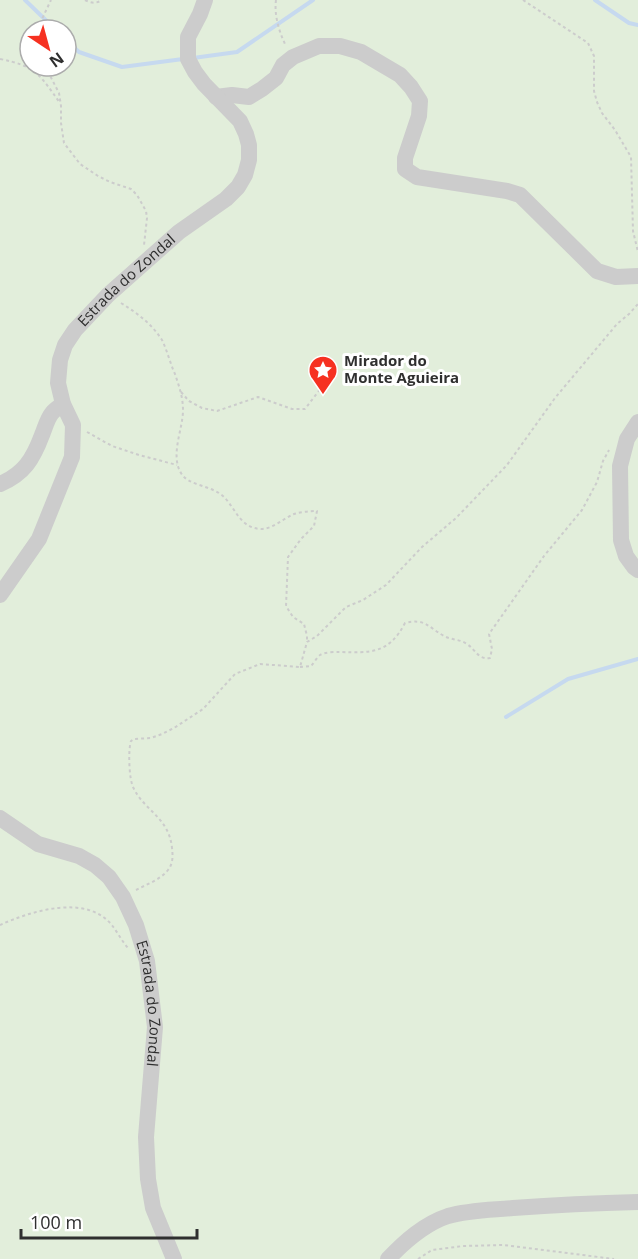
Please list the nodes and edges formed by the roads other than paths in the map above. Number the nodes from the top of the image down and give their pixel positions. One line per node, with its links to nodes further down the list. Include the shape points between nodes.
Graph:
1 (205, 0): 2 (street, Estrada do Zondal, via 188,37 189,59)
2 (216, 97): 3 (street, via 249,97 276,78 293,57 319,46 361,52 394,71 420,101 405,169 417,177 520,195 597,270 616,277); 4 (street, Estrada do Zondal, via 240,121 246,134 249,160 245,175 226,199 179,232 75,330 60,360 58,383)
3 (638, 276)
4 (63, 404): 6 (street, via 47,422 25,468); 8 (street, Estrada do Zondal, via 73,424 72,457 39,539)
5 (638, 422): 7 (street, via 627,439 620,466 621,540 626,556)
6 (0, 484)
7 (638, 570)
8 (0, 595)
9 (0, 818): 11 (street, Estrada do Zondal, via 38,844 95,865 123,897 136,925 147,961 154,1027 146,1137 148,1179 153,1208)
10 (638, 1202): 12 (street, via 471,1211 449,1216 409,1239)
11 (174, 1259)
12 (388, 1259)

